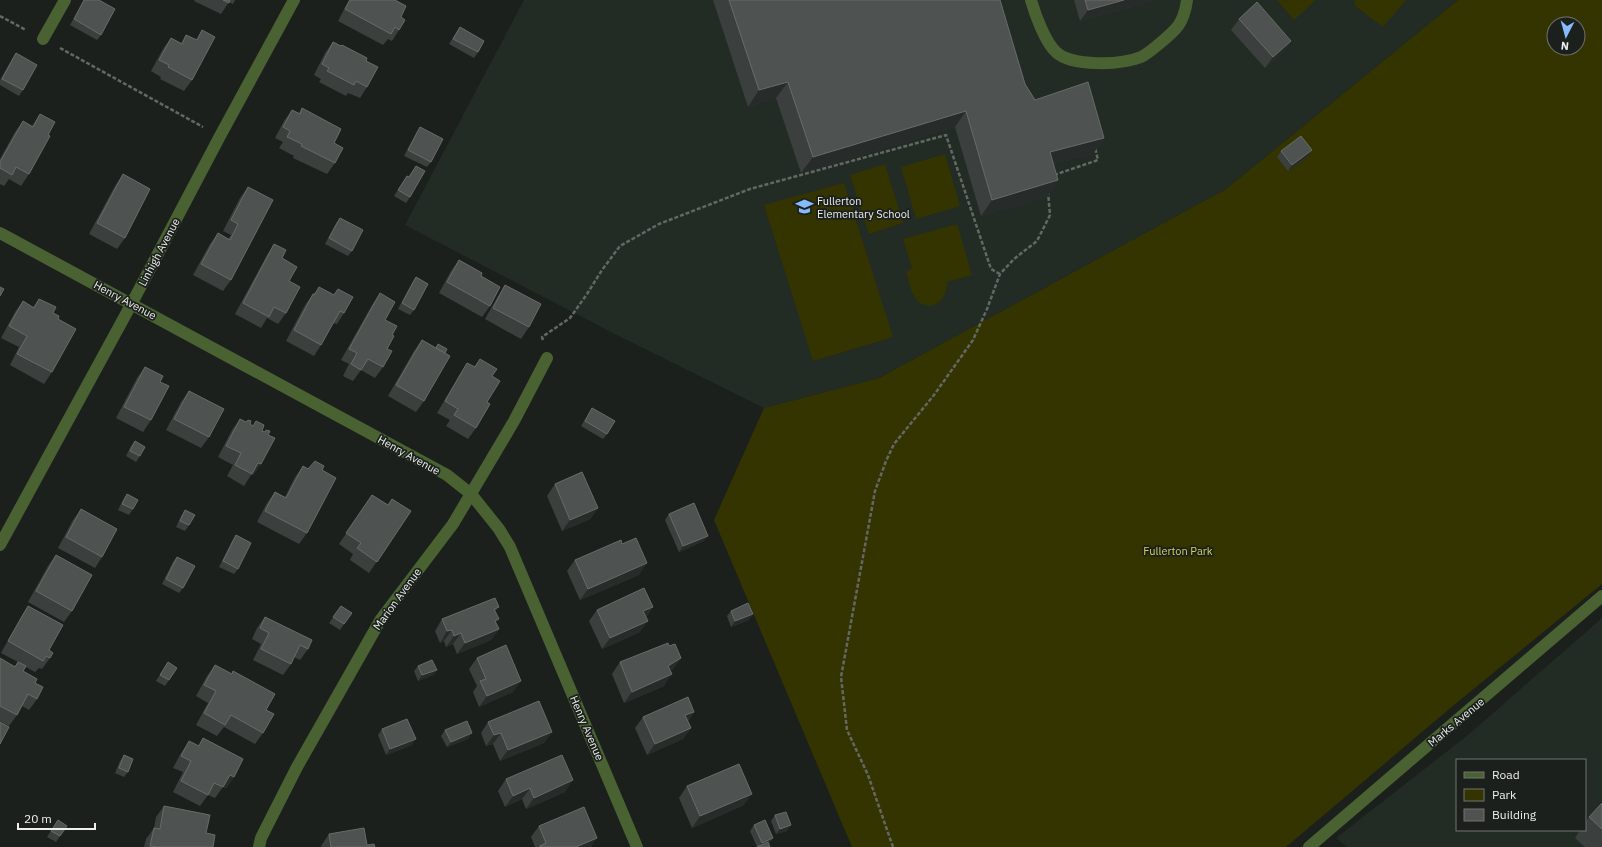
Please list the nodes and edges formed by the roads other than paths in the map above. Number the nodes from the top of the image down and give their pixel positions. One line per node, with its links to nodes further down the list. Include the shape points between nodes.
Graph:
1 (65, 0): 5 (street)
2 (294, 0): 7 (street, Linhigh Avenue)
3 (1031, 0): 4 (street, via 1047,40 1056,52 1073,61 1097,64 1142,57 1179,25)
4 (1187, 0)
5 (44, 39)
6 (0, 233): 7 (street, Henry Avenue)
7 (132, 303): 9 (street, Henry Avenue, via 447,475); 10 (street, Linhigh Avenue)
8 (547, 358): 9 (street, Marion Avenue, via 514,422)
9 (471, 494): 12 (street, Marion Avenue, via 453,524 381,619 297,767 261,838); 13 (street, Henry Avenue, via 510,547)
10 (0, 545)
11 (1602, 596): 14 (street, Marks Avenue)
12 (259, 847)
13 (637, 847)
14 (1309, 847)

